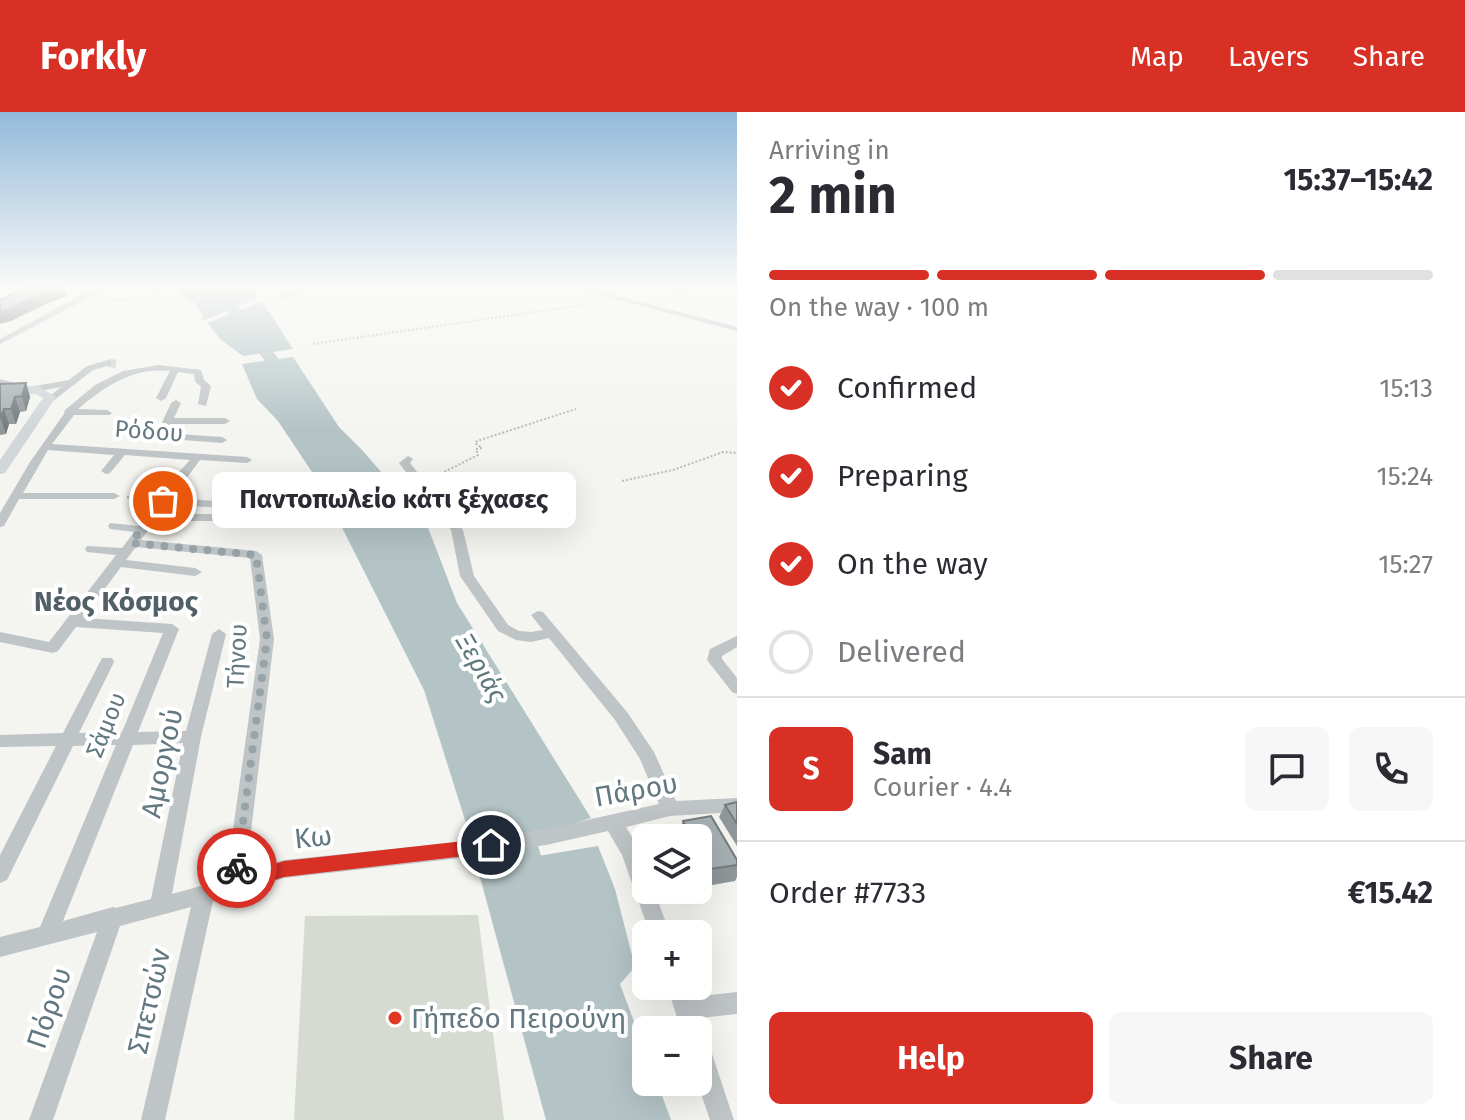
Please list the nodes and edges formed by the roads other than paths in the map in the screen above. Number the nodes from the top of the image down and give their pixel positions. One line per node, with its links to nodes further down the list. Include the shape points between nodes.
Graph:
1 (115, 367): 2 (street); 4 (street, via 96,365); 11 (street)
2 (176, 368): 7 (street); 10 (street, via 198,372 206,386)
3 (0, 382): 5 (street)
4 (68, 383): 5 (street); 8 (street)
5 (29, 390): 6 (main road); 8 (main road, via 49,394)
6 (0, 392)
7 (161, 398)
8 (49, 401): 23 (main road)
9 (176, 403): 13 (street)
10 (203, 404)
11 (68, 412): 12 (street); 17 (street)
12 (107, 413)
13 (168, 421): 14 (street); 15 (street)
14 (225, 421)
15 (161, 436): 16 (street); 19 (street)
16 (222, 440)
17 (45, 447): 18 (street, Ρόδου); 27 (street)
18 (123, 451): 19 (street, Ρόδου); 24 (street)
19 (153, 452): 20 (street, Ρόδου)
20 (197, 457): 22 (street); 26 (street, Ρόδου)
21 (408, 459): 41 (street, via 404,463 457,530 467,576 503,628 531,637)
22 (247, 460)
23 (0, 470)
24 (106, 471)
25 (158, 473): 26 (street)
26 (183, 475): 29 (street, Ρόδου)
27 (16, 496): 28 (street); 33 (street)
28 (114, 496)
29 (163, 501): 30 (street); 31 (street, Ρόδου)
30 (245, 507)
31 (152, 517): 32 (street); 35 (street, Ρόδου)
32 (234, 518)
33 (0, 523)
34 (114, 526): 35 (street)
35 (142, 530): 37 (street, Ρόδου)
36 (91, 549): 37 (street)
37 (124, 553): 38 (street); 40 (street, Ρόδου); 56 (street, Τήνου, via 256,555 267,639)
38 (195, 572)
39 (538, 615): 41 (street)
40 (72, 622): 43 (street, Ρόδου, via 53,648); 47 (street, Σάμου, via 172,629)
41 (553, 633): 52 (street, via 621,716 648,757)
42 (219, 634): 48 (street, Αμοργού)
43 (0, 637)
44 (737, 641): 46 (street, via 715,653 714,660)
45 (107, 662): 49 (street)
46 (737, 688)
47 (127, 737): 48 (street); 49 (street); 61 (street, Σάμου)
48 (193, 737): 58 (street, Αμοργού)
49 (70, 738): 50 (street); 55 (street)
50 (0, 741)
51 (737, 805): 52 (street, Πάρου, via 705,813)
52 (670, 809): 53 (street, Πάρου)
53 (613, 822): 54 (street, Πάρου); 60 (street, via 631,852)
54 (546, 837): 56 (street, Κω, via 284,869)
55 (0, 874)
56 (235, 884): 57 (street, Κω)
57 (204, 895): 58 (street, Κω); 67 (street, Σπετσών)
58 (160, 904): 59 (street, Κω)
59 (113, 916): 61 (street, Κω); 66 (street, Πόρου)
60 (655, 920)
61 (48, 933): 62 (street, Κω)
62 (0, 947)
63 (737, 1003): 64 (street)
64 (698, 1016)
65 (712, 1090): 68 (street)
66 (41, 1120)
67 (153, 1120)
68 (722, 1120)

